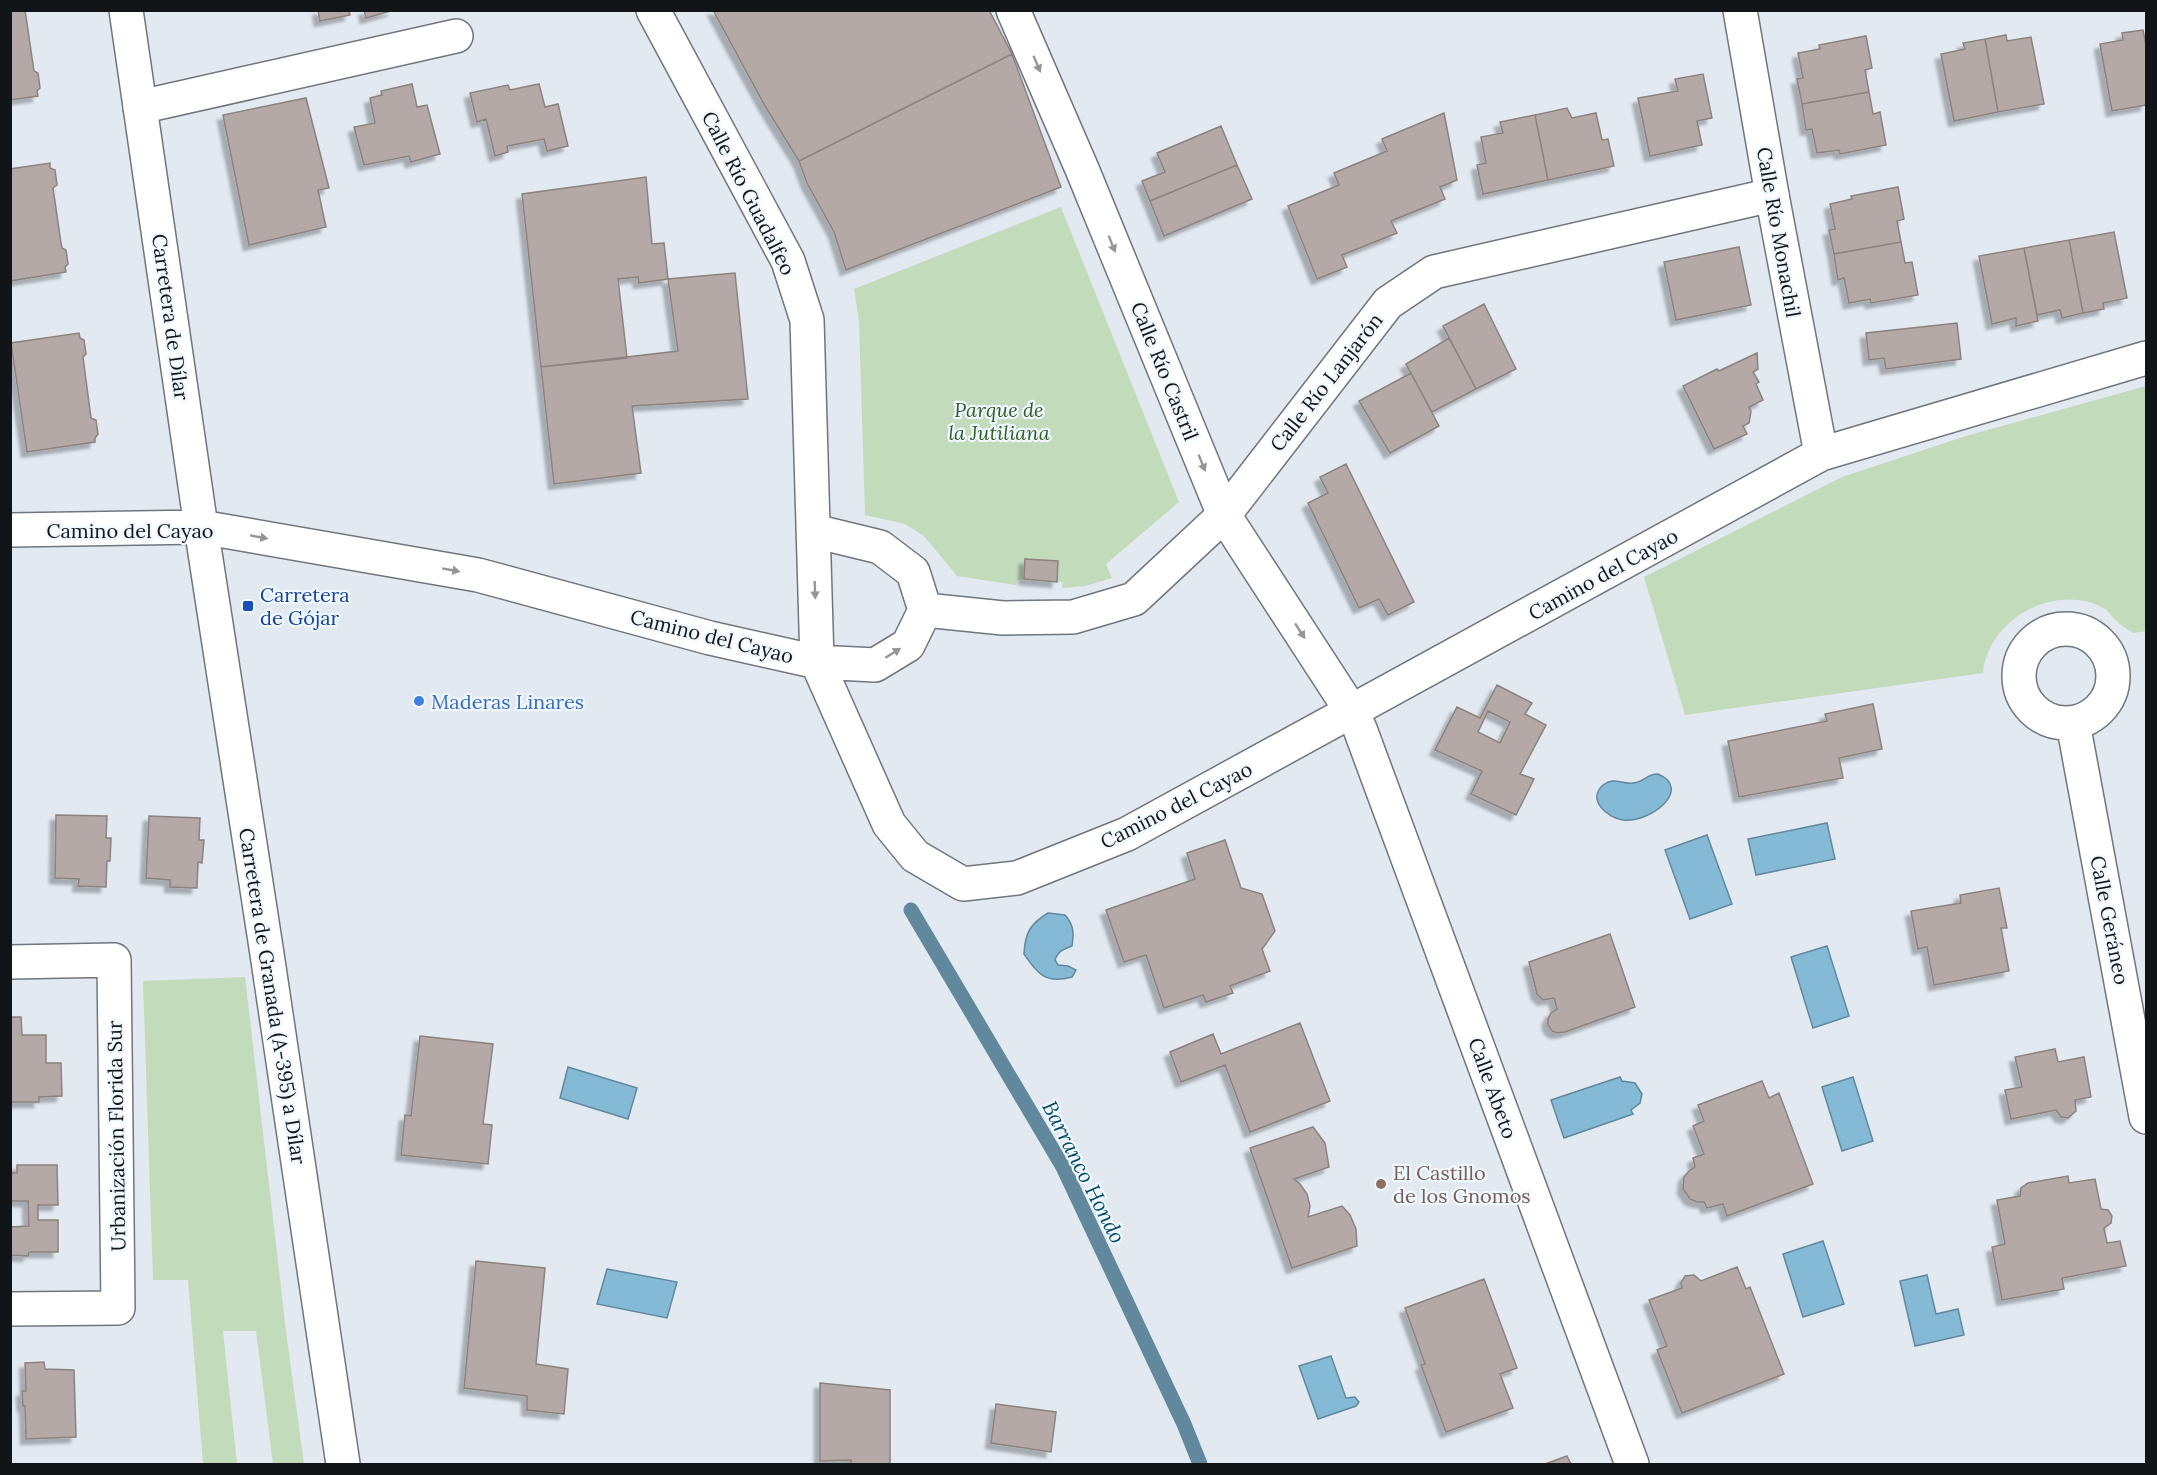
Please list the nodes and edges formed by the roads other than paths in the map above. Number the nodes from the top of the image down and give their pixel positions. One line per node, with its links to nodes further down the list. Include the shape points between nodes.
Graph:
1 (126, 10): 6 (street, Carretera de Dílar)
2 (653, 10): 13 (street, Calle Río Guadalfeo, via 788,261 807,320)
3 (1013, 10): 10 (street, Calle Río Castril, one-way to 10)
4 (1740, 10): 7 (street, Calle Río Monachil)
5 (456, 36): 6 (street)
6 (140, 107): 11 (street, Carretera de Dílar)
7 (1772, 195): 9 (street, Calle Río Monachil); 10 (street, Calle Río Lanjarón, via 1434,272 1388,303)
8 (2146, 358): 9 (street, Camino del Cayao)
9 (1821, 454): 16 (street, Camino del Cayao)
10 (1224, 515): 14 (street, Calle Río Lanjarón, via 1134,600 1073,617 1003,618); 16 (street, Calle Río Castril, one-way to 16)
11 (201, 527): 12 (street, Camino del Cayao); 15 (street, Camino del Cayao, one-way to 15, via 478,575 710,638); 21 (street, Carretera de Granada (A-395) a Dílar)
12 (10, 530)
13 (814, 531): 14 (street, via 880,547 913,572); 15 (street, Calle Río Guadalfeo, one-way to 15)
14 (925, 610): 15 (street, one-way to 14, via 875,665 908,645)
15 (817, 662): 16 (street, Camino del Cayao, via 889,824 915,856 963,884 1017,878 1127,834)
16 (1352, 712): 22 (street, Calle Abeto)
17 (2073, 723): 19 (street, Calle Geráneo)
18 (10, 962): 20 (street, Urbanización Florida Sur, via 114,960 118,1308)
19 (2146, 1117)
20 (10, 1309)
21 (343, 1464)
22 (1632, 1464)

